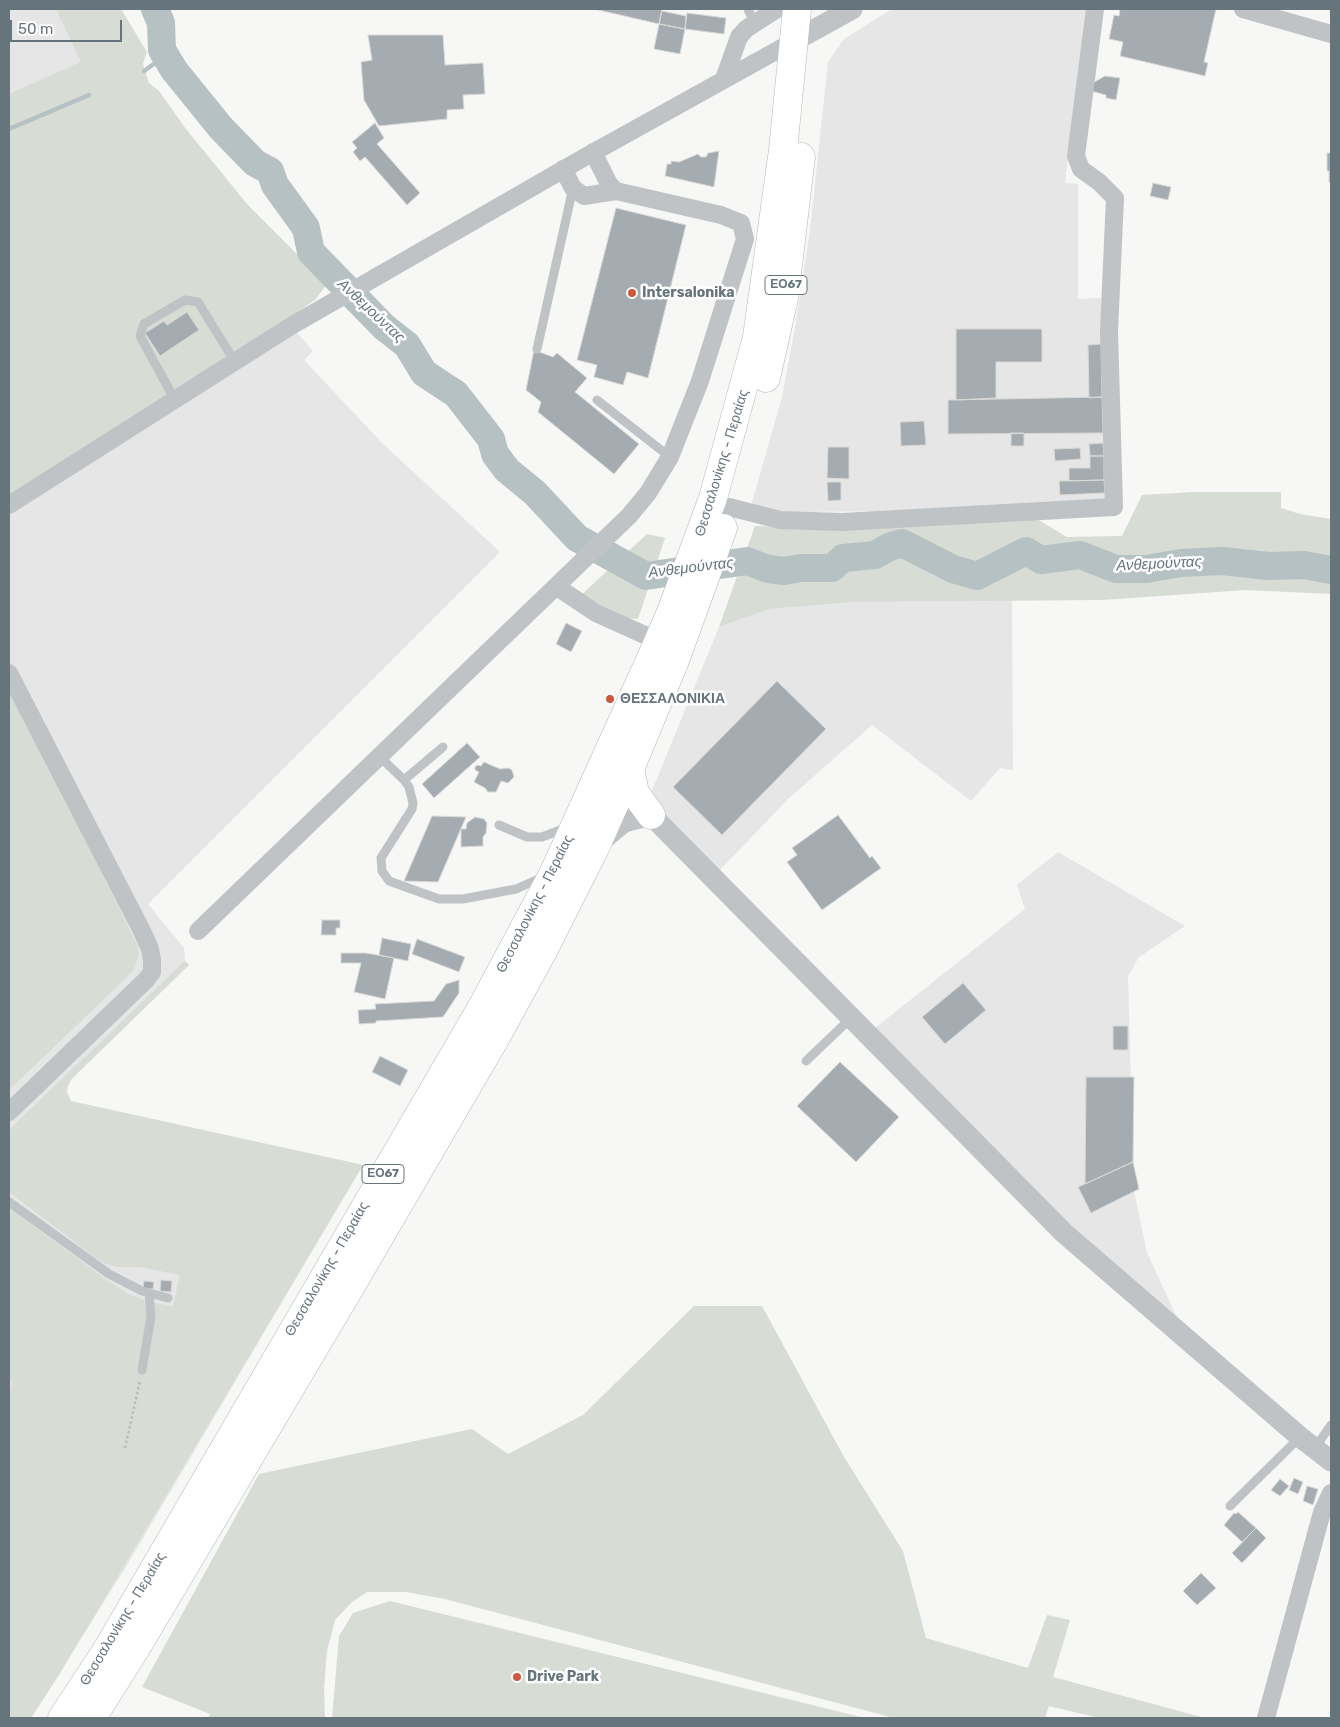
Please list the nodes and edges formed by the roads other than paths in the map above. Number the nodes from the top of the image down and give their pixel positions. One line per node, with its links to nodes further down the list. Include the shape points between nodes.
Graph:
1 (777, 9): 6 (street)
2 (797, 9): 7 (main road, Θεσσαλονίκης - Περαίας / ΕΟ67)
3 (852, 9): 7 (street)
4 (1095, 9): 20 (street, via 1076,156 1081,169 1115,198 1109,331 1114,507 842,522 780,520)
5 (1243, 9): 8 (street)
6 (752, 16): 9 (street, via 739,37)
7 (808, 26): 9 (street); 20 (main road, Θεσσαλονίκης - Περαίας / ΕΟ67, via 798,182 782,314); 21 (main road, Θεσσαλονίκης - Περαίας / ΕΟ67, via 783,150 757,337 726,455)
8 (1331, 34)
9 (724, 79): 10 (street)
10 (593, 152): 11 (street); 13 (street)
11 (563, 169): 12 (street); 15 (street)
12 (574, 188): 13 (street, via 584,196); 14 (lane)
13 (616, 191): 18 (street, via 721,215 741,223 745,240 700,381)
14 (536, 349)
15 (235, 362): 16 (street); 16 (lane, via 198,302 185,300 144,324 140,336)
16 (175, 400): 19 (street)
17 (597, 400): 18 (lane)
18 (670, 457): 22 (street, via 629,516)
19 (9, 505)
20 (730, 506): 21 (main road, Θεσσαλονίκης - Περαίας / ΕΟ67)
21 (711, 534): 23 (main road, Θεσσαλονίκης - Περαίας / ΕΟ67)
22 (557, 587): 24 (street, via 596,613); 27 (street)
23 (681, 615): 24 (main road, Θεσσαλονίκης - Περαίας / ΕΟ67); 28 (main road, Θεσσαλονίκης - Περαίας / ΕΟ67)
24 (658, 641): 31 (main road, Θεσσαλονίκης - Περαίας / ΕΟ67)
25 (9, 673): 38 (street, via 142,931 152,960 152,972 146,980)
26 (443, 747): 29 (lane)
27 (380, 757): 29 (lane); 35 (street)
28 (630, 769): 30 (main road, via 634,793); 33 (main road, Θεσσαλονίκης - Περαίας / ΕΟ67)
29 (404, 780): 34 (lane, via 409,787 412,809 381,858 382,871 389,881 439,899 463,899 516,889)
30 (651, 815): 33 (street, via 624,822); 36 (street)
31 (578, 823): 32 (lane, via 542,837 527,837); 34 (main road, Θεσσαλονίκης - Περαίας / ΕΟ67)
32 (499, 825)
33 (595, 848): 49 (main road, Θεσσαλονίκης - Περαίας / ΕΟ67, via 496,1037)
34 (554, 872): 48 (main road, Θεσσαλονίκης - Περαίας / ΕΟ67, via 482,1007 105,1653)
35 (198, 932)
36 (850, 1019): 37 (lane); 44 (street, via 1064,1233)
37 (806, 1061)
38 (9, 1112)
39 (9, 1202): 40 (lane, via 88,1261)
40 (149, 1293): 41 (lane); 42 (lane, via 151,1317)
41 (168, 1298)
42 (142, 1370)
43 (1331, 1425): 44 (lane)
44 (1307, 1442): 45 (street); 47 (lane)
45 (1331, 1461)
46 (1331, 1494): 50 (street, via 1322,1512)
47 (1230, 1506)
48 (62, 1718)
49 (92, 1718)
50 (1266, 1718)

